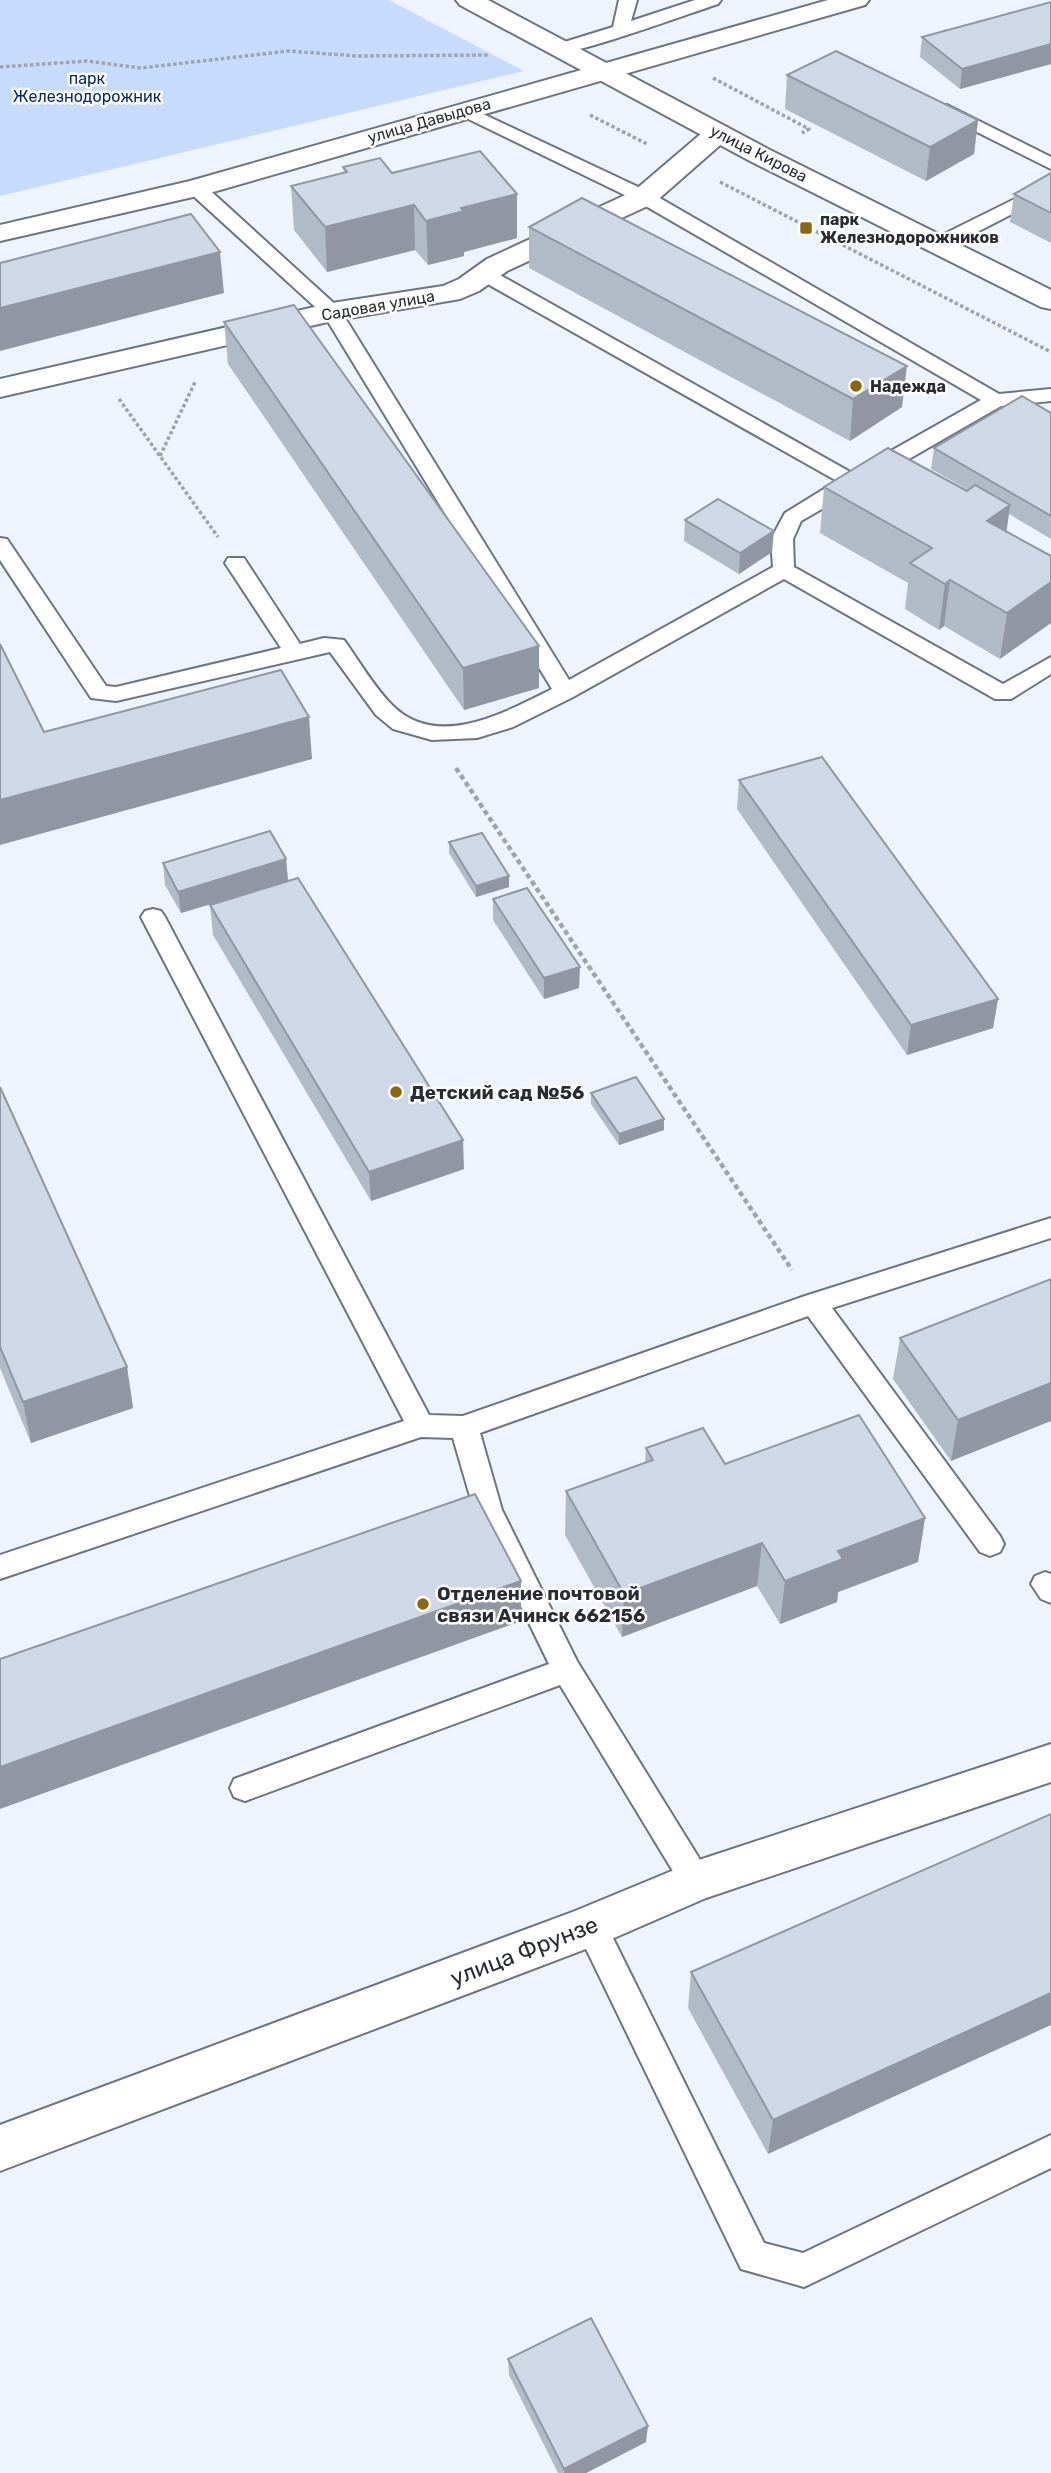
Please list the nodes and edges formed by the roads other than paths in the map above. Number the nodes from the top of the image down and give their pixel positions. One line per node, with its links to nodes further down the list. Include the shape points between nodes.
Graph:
1 (469, 0): 6 (street, улица Кирова)
2 (628, 0): 5 (lane)
3 (712, 0): 5 (lane)
4 (856, 0): 7 (street, улица Давыдова)
5 (620, 31): 6 (lane)
6 (564, 48): 7 (street, улица Кирова)
7 (605, 70): 9 (street, улица Давыдова); 10 (street, улица Кирова)
8 (930, 102): 11 (lane)
9 (464, 110): 13 (street, улица Давыдова); 14 (lane)
10 (718, 132): 14 (street, Садовая улица); 16 (street, улица Кирова)
11 (1051, 164)
12 (1051, 187): 16 (lane)
13 (196, 188): 15 (street, улица Давыдова); 19 (lane)
14 (643, 197): 17 (street, Садовая улица); 22 (lane)
15 (0, 233)
16 (939, 244): 18 (street, улица Кирова)
17 (484, 274): 19 (street, Садовая улица, via 450,293); 23 (lane)
18 (1051, 301)
19 (332, 312): 20 (street, Садовая улица); 29 (lane)
20 (0, 388)
21 (1051, 395): 22 (lane)
22 (996, 400): 23 (lane)
23 (852, 481): 26 (lane, via 792,517 782,539)
24 (0, 544): 27 (lane, via 99,693 116,694)
25 (236, 563): 27 (lane)
26 (784, 570): 28 (lane, via 1003,694); 29 (lane)
27 (294, 652): 29 (lane, via 336,645 384,710 401,724 432,733 477,731)
28 (1051, 664)
29 (565, 692)
30 (153, 917): 33 (lane)
31 (1051, 1228): 32 (lane)
32 (814, 1303): 34 (lane); 35 (lane)
33 (421, 1426): 34 (lane); 36 (lane)
34 (464, 1427): 37 (lane, via 488,1510)
35 (990, 1544)
36 (0, 1567)
37 (568, 1670): 39 (lane); 40 (lane)
38 (1051, 1763): 40 (street, улица Фрунзе)
39 (245, 1788)
40 (696, 1881): 41 (street, улица Фрунзе)
41 (592, 1926): 42 (street, улица Фрунзе); 43 (lane, via 753,2257 804,2270)
42 (0, 2148)
43 (1051, 2151)

